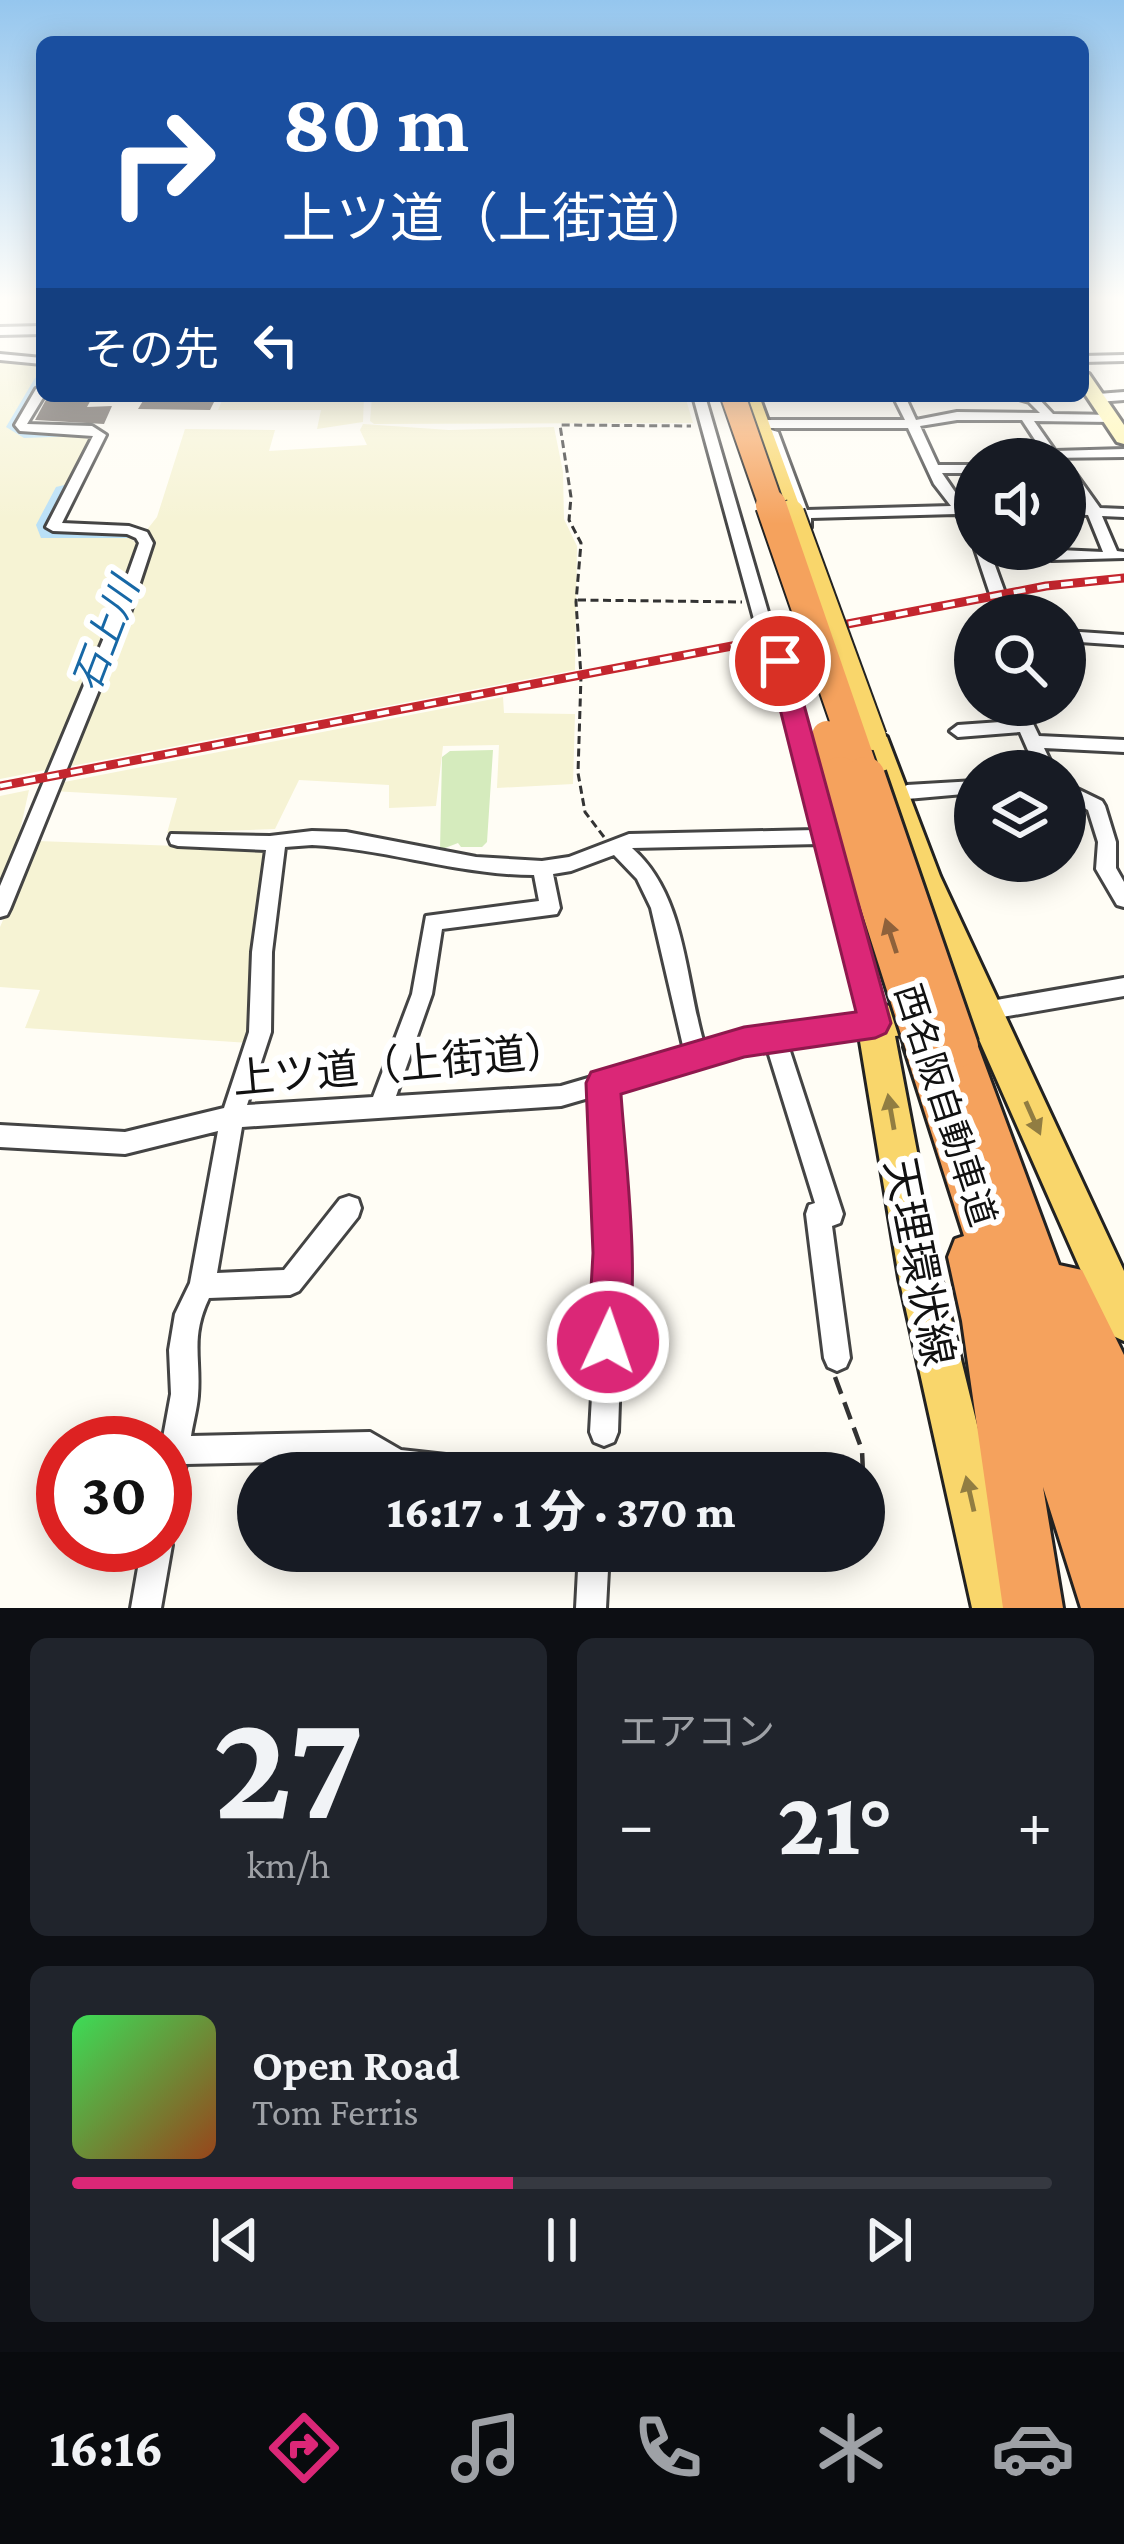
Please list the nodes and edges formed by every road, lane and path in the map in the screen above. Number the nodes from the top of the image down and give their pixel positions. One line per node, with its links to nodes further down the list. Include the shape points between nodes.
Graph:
1 (1089, 385): 3 (main road)
2 (1124, 397): 3 (street)
3 (1098, 398): 10 (main road)
4 (36, 399): 48 (street, via 24,428 100,435 53,527 129,530 146,543)
5 (901, 402): 11 (street)
6 (1036, 402): 8 (street)
7 (741, 409): 11 (street); 22 (main road); 25 (path, via 560,424 569,520 580,543); 26 (street); 53 (highway, 西名阪自動車道, bridge)
8 (1051, 417): 9 (street); 10 (street)
9 (1027, 418): 11 (street); 13 (street, via 1052,455)
10 (1111, 418): 12 (main road)
11 (912, 424): 14 (street)
12 (1124, 439)
13 (1124, 453)
14 (933, 470): 15 (street); 16 (street)
15 (954, 470)
16 (954, 497)
17 (1086, 499): 20 (street)
18 (1086, 511): 20 (street)
19 (954, 512): 22 (street)
20 (1095, 512): 21 (street); 24 (street)
21 (1124, 513)
22 (797, 514): 27 (street); 49 (main road, bridge)
23 (1086, 555): 24 (street)
24 (1118, 555)
25 (576, 600): 26 (path); 44 (path, via 581,800 596,830)
26 (758, 602): 28 (street)
27 (833, 602)
28 (762, 620)
29 (1086, 637): 30 (street)
30 (1124, 640)
31 (856, 655): 39 (street)
32 (780, 661): 41 (street)
33 (1027, 726): 35 (street)
34 (958, 731): 35 (street)
35 (1031, 734): 36 (street); 37 (street)
36 (1124, 746)
37 (1037, 750)
38 (954, 788): 39 (street)
39 (907, 791): 49 (street)
40 (1086, 797): 45 (street)
41 (827, 836): 44 (street); 51 (street)
42 (178, 839): 43 (street)
43 (277, 843): 46 (street, via 352,839 458,863); 57 (street, via 260,1032)
44 (615, 845): 46 (street); 54 (street, via 638,861 658,898)
45 (1115, 846): 47 (street, via 1106,869)
46 (542, 868): 56 (street, via 550,908 433,922 422,994)
47 (1124, 899)
48 (0, 909)
49 (953, 940): 53 (main road)
50 (1124, 987): 53 (street)
51 (875, 1023): 52 (street, 上ツ道（上街道）); 53 (main road); 74 (main road, 天理環状線, one-way to 51, via 920,1278)
52 (775, 1037): 54 (street, 上ツ道（上街道）); 62 (street, via 831,1214 818,1214)
53 (955, 1051): 61 (main road, one-way to 61); 63 (highway); 69 (highway, 西名阪自動車道); 75 (highway, via 937,1121 988,1321); 76 (highway, 西名阪自動車道)
54 (697, 1058): 55 (street, 上ツ道（上街道）)
55 (603, 1083): 56 (street, 上ツ道（上街道）, via 506,1102); 65 (street, via 612,1253)
56 (381, 1107): 57 (street, 上ツ道（上街道）)
57 (232, 1117): 58 (street, 上ツ道（上街道）, via 125,1143); 60 (street)
58 (0, 1136)
59 (349, 1208): 60 (street, via 290,1282)
60 (202, 1286): 64 (street, via 182,1350)
61 (1124, 1319)
62 (838, 1358): 68 (path, via 833,1371)
63 (1124, 1414)
64 (181, 1416)
65 (604, 1432)
66 (192, 1450): 67 (street)
67 (379, 1452)
68 (863, 1452)
69 (1124, 1523)
70 (152, 1572): 72 (street)
71 (593, 1572): 73 (street)
72 (146, 1608)
73 (591, 1608)
74 (997, 1608)
75 (1033, 1608)
76 (1111, 1608)

